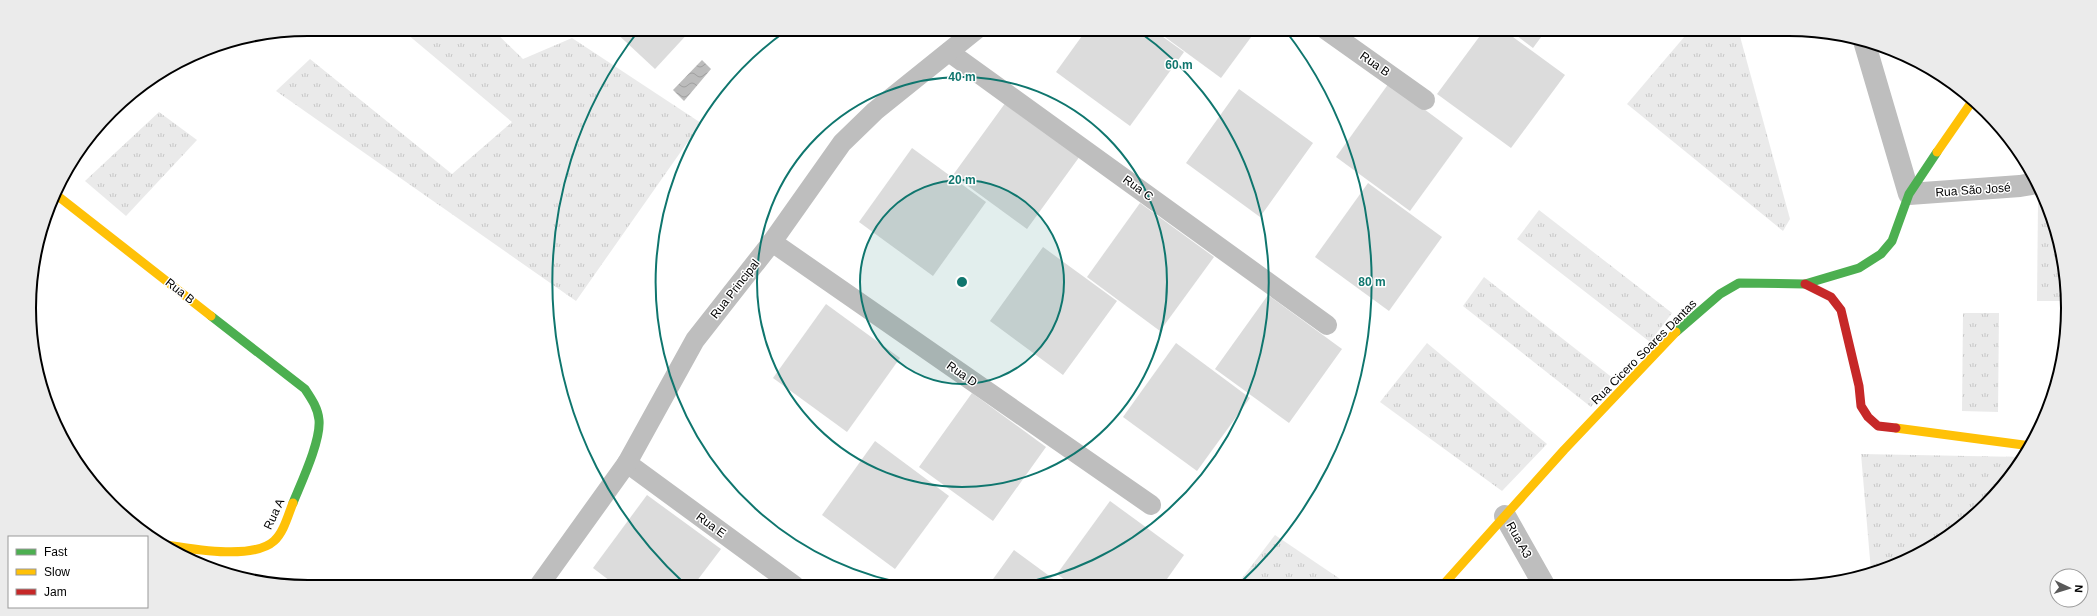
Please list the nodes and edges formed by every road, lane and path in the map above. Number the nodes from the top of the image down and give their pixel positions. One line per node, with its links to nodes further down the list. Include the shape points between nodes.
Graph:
1 (968, 36): 4 (lane, Rua Principal)
2 (1335, 36): 5 (lane, Rua B)
3 (1866, 47): 8 (street)
4 (949, 52): 10 (lane, Rua Principal, via 875,111 842,143); 12 (lane, Rua C)
5 (1426, 100)
6 (1970, 105): 8 (street, Rua Cicero Soares Dantas)
7 (2032, 186): 8 (street, Rua São José)
8 (1909, 194): 11 (street, Rua Cicero Soares Dantas, via 1892,241 1881,254 1859,268)
9 (60, 198): 13 (street, Rua B)
10 (772, 242): 15 (lane, Rua Principal, via 695,340); 16 (lane, Rua D)
11 (1805, 284): 14 (street, via 1831,297 1841,310 1860,386 1861,406 1878,426); 17 (street, Rua Cicero Soares Dantas, via 1739,283 1720,294 1686,322)
12 (1327, 325)
13 (305, 389): 18 (street, Rua A, via 318,413 318,429 288,516 276,539 260,548 234,551)
14 (2024, 445)
15 (627, 463): 19 (lane, Rua Principal); 20 (lane, Rua E)
16 (1151, 505)
17 (1505, 516): 21 (street, Rua Cicero Soares Dantas); 22 (street, Rua A3)
18 (177, 546)
19 (543, 580)
20 (787, 580)
21 (1447, 580)
22 (1541, 580)

